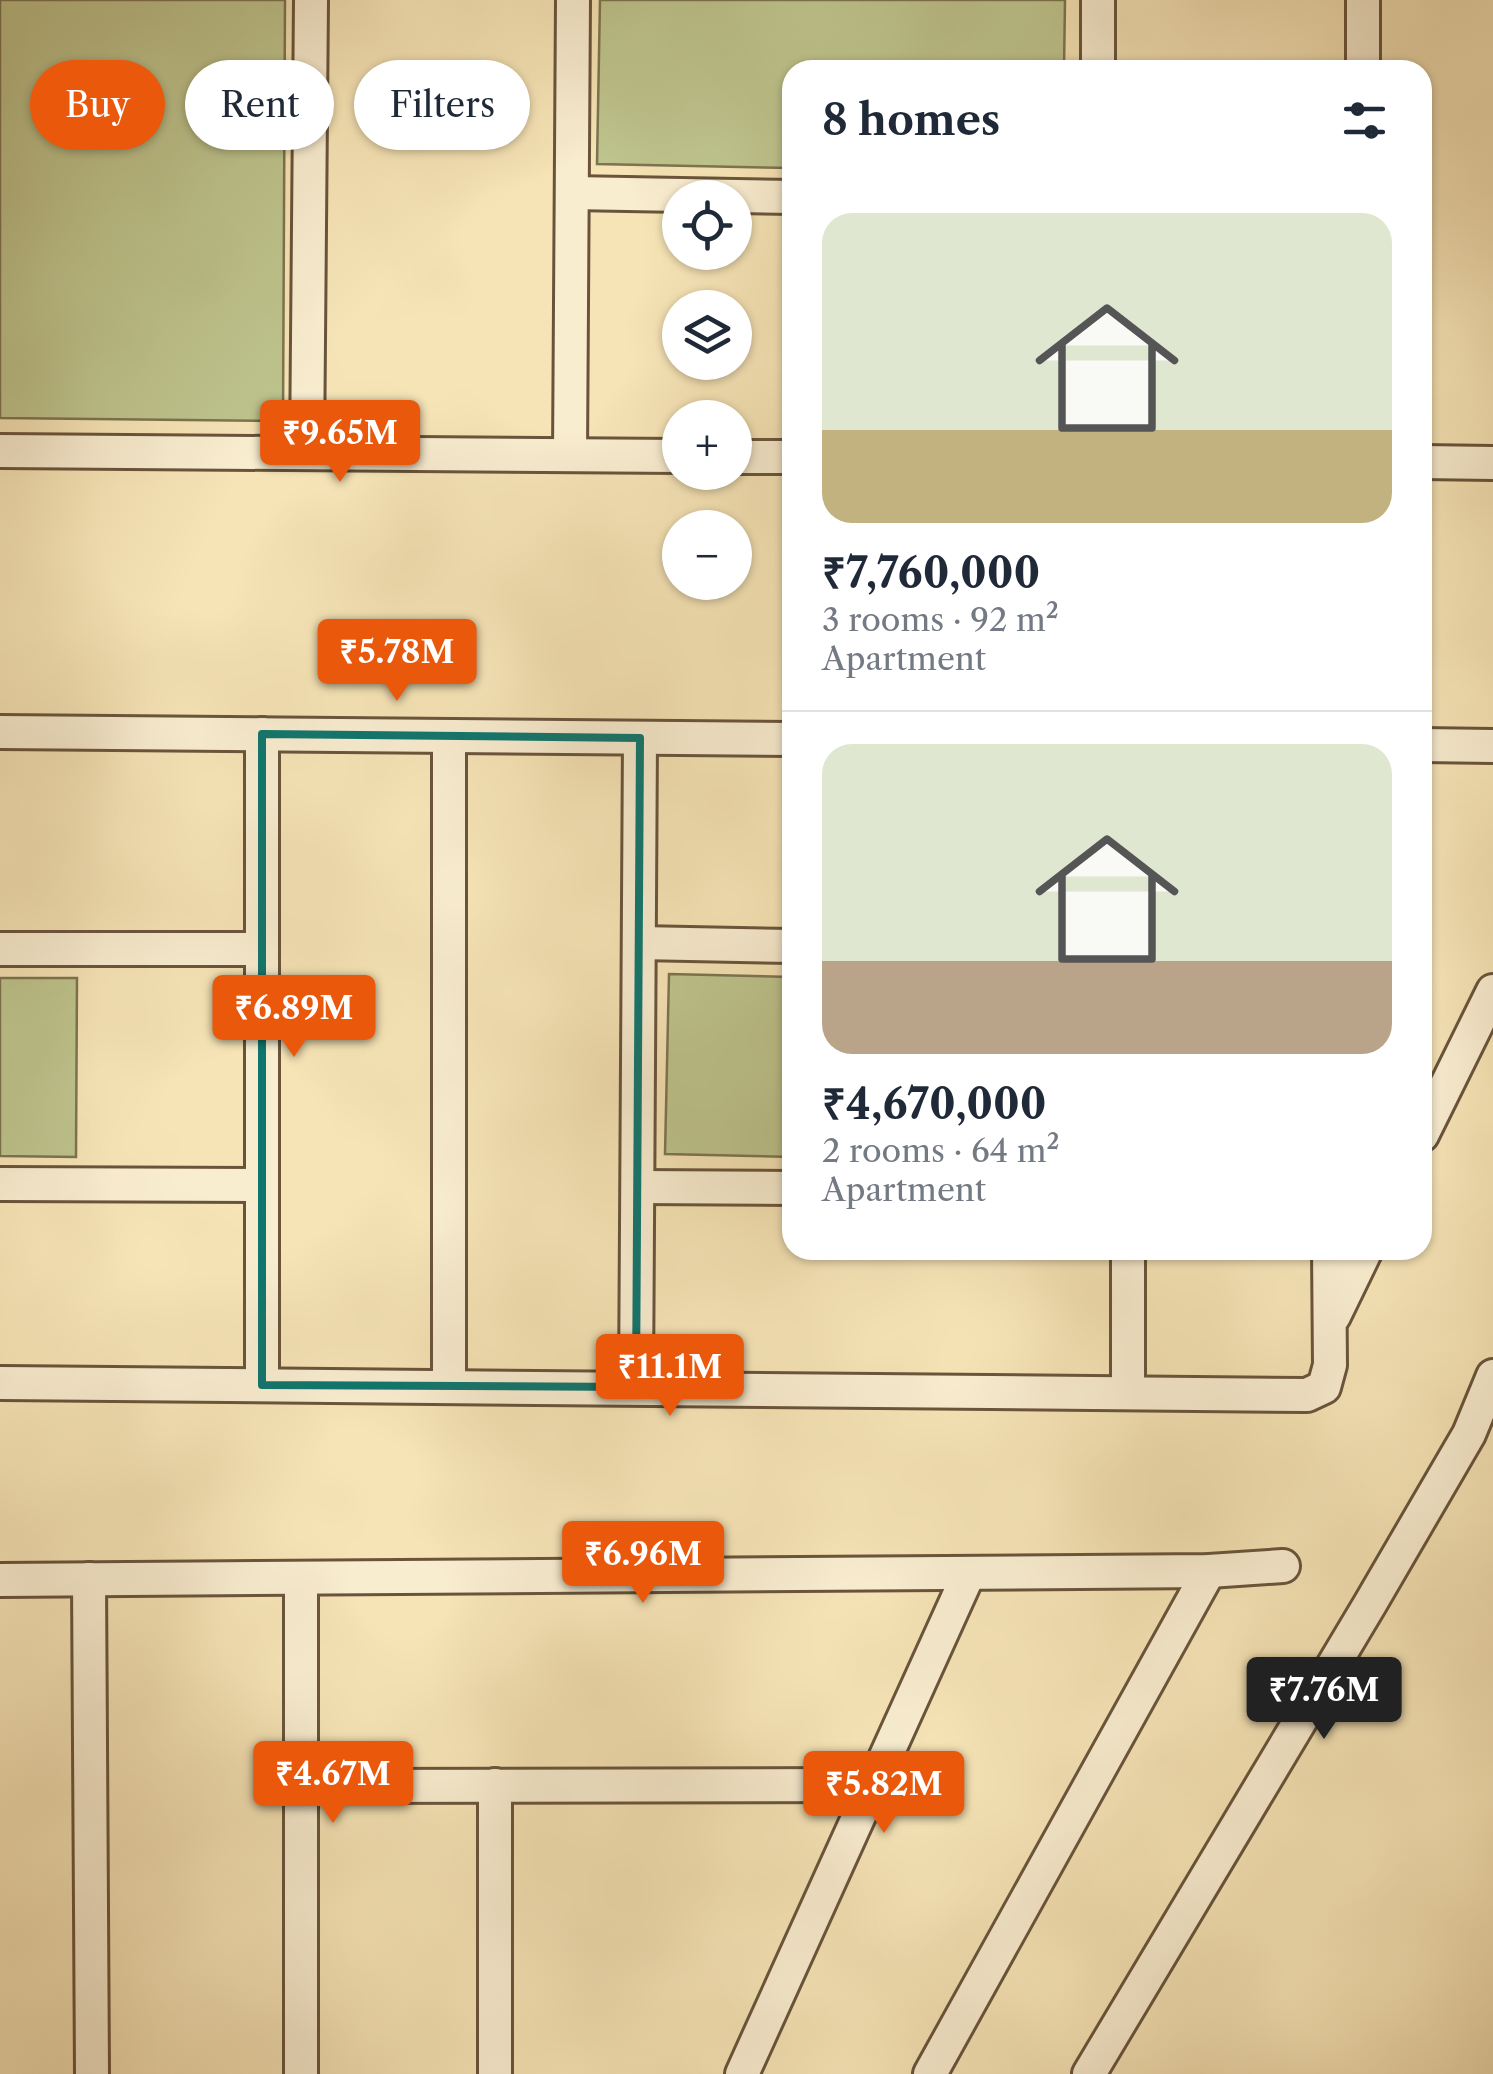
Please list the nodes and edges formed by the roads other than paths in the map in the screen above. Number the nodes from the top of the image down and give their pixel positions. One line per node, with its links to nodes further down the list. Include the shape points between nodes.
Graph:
1 (311, 0): 10 (street)
2 (573, 0): 7 (street)
3 (1098, 0): 5 (street)
4 (1363, 0): 6 (street)
5 (1098, 60)
6 (1363, 60)
7 (572, 194): 8 (street); 11 (street)
8 (782, 196)
9 (0, 451): 10 (street)
10 (307, 453): 11 (street)
11 (570, 456): 12 (street)
12 (662, 456)
13 (752, 456): 14 (street)
14 (782, 457)
15 (1432, 462): 16 (street)
16 (1493, 463)
17 (0, 732): 18 (street)
18 (262, 734): 19 (street); 27 (street)
19 (448, 736): 20 (street); 41 (street)
20 (640, 738): 21 (street); 24 (street)
21 (782, 740)
22 (1432, 745): 23 (street)
23 (1493, 746)
24 (638, 943): 25 (street); 32 (street)
25 (782, 946)
26 (0, 949): 27 (street)
27 (262, 950): 31 (street)
28 (1493, 991): 29 (street)
29 (1432, 1115)
30 (0, 1184): 31 (street)
31 (262, 1185): 40 (street)
32 (638, 1186): 33 (street); 42 (street)
33 (782, 1188)
34 (1128, 1260): 43 (street)
35 (1328, 1260): 37 (street)
36 (1361, 1260): 37 (street)
37 (1330, 1324): 43 (street, via 1324,1387 1307,1395)
38 (1493, 1376): 58 (street, via 1469,1434)
39 (0, 1383): 40 (street)
40 (262, 1385): 41 (street)
41 (448, 1386): 42 (street)
42 (636, 1388): 43 (street)
43 (1128, 1390)
44 (1282, 1566): 45 (street)
45 (1209, 1571): 46 (street); 57 (street)
46 (969, 1573): 47 (street); 51 (street)
47 (301, 1578): 48 (street); 52 (street)
48 (89, 1579): 49 (street); 53 (street)
49 (0, 1580)
50 (495, 1785): 51 (street); 52 (street); 55 (street)
51 (873, 1785): 56 (street)
52 (301, 1786): 54 (street)
53 (92, 2074)
54 (301, 2074)
55 (495, 2074)
56 (742, 2074)
57 (930, 2074)
58 (1089, 2074)

